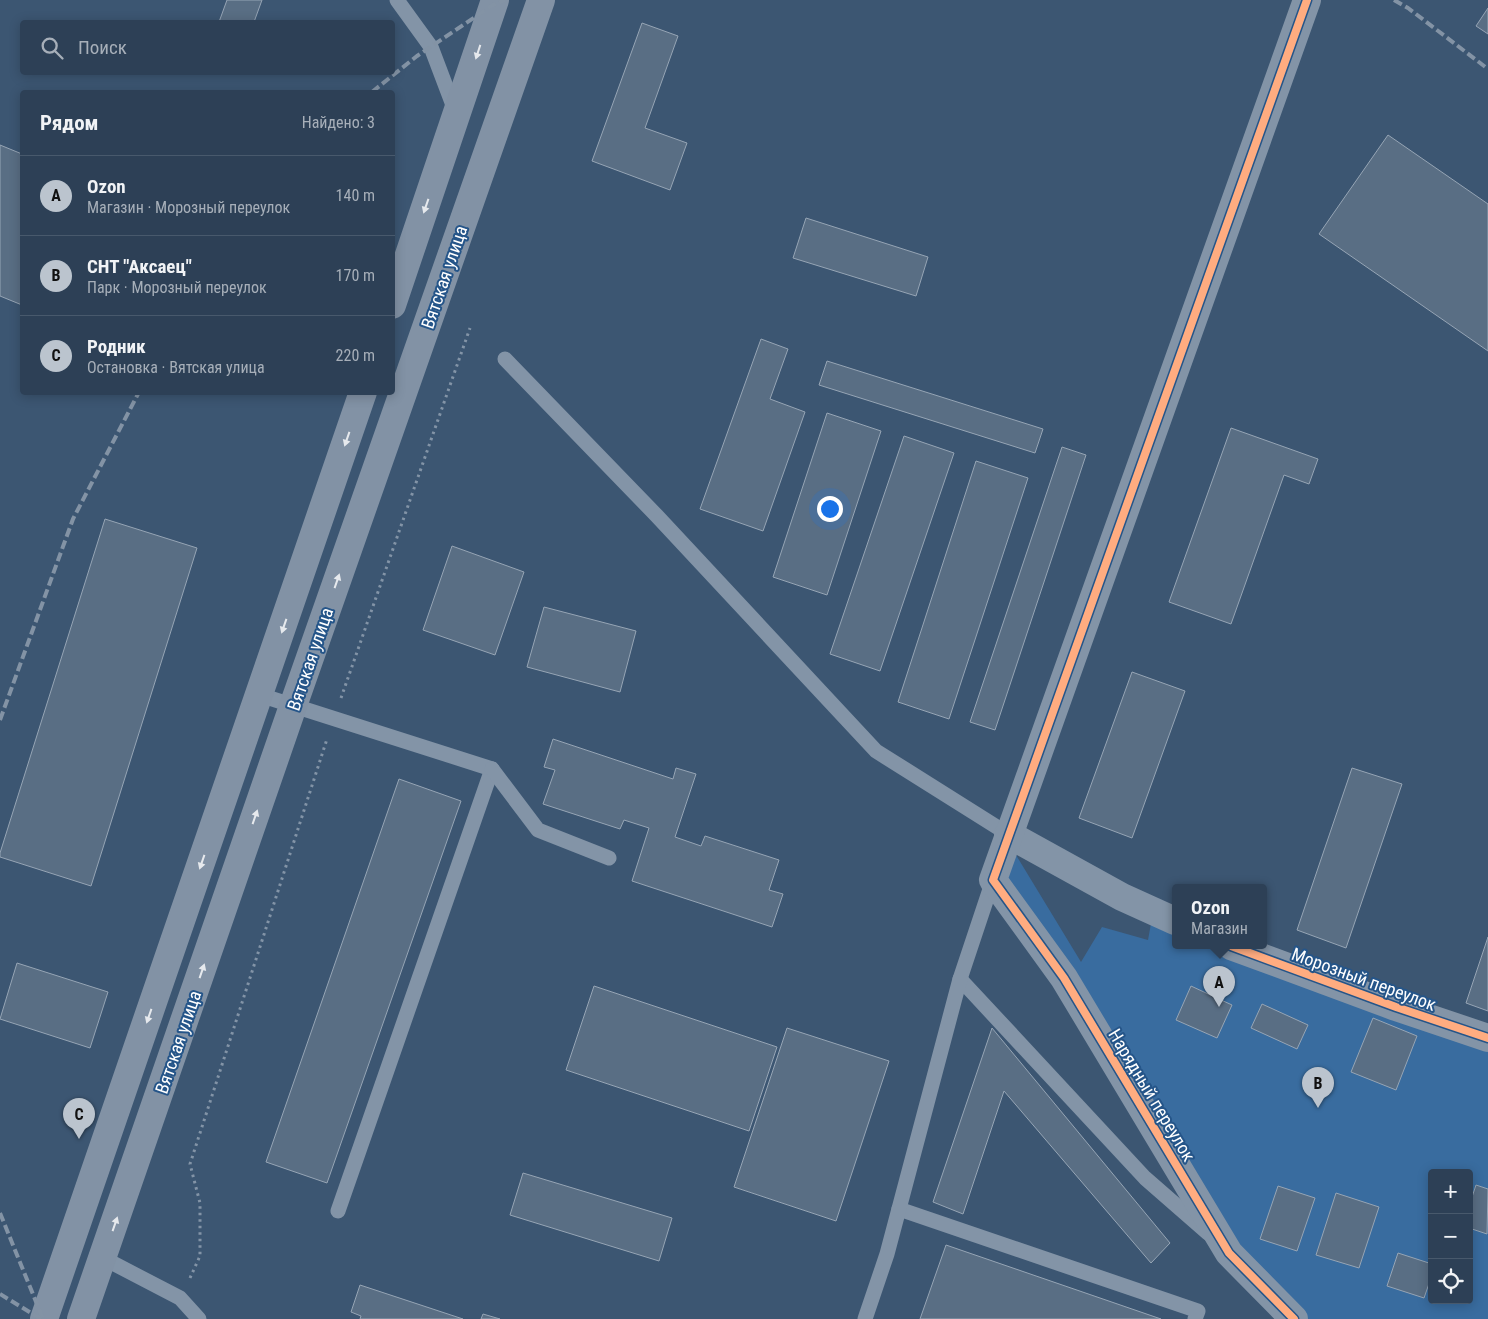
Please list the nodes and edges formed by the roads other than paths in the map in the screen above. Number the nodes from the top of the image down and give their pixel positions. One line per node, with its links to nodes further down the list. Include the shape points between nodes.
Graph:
1 (397, 0): 5 (lane, via 431,47)
2 (495, 0): 5 (main road, one-way to 5)
3 (541, 0): 10 (main road, Вятская улица, one-way to 3)
4 (1307, 0): 12 (street)
5 (457, 116): 6 (main road, one-way to 6)
6 (395, 297)
7 (505, 359): 12 (lane, via 876,751)
8 (362, 395): 9 (main road, Вятская улица, one-way to 9)
9 (260, 695): 10 (lane); 23 (main road, Вятская улица, one-way to 23)
10 (293, 706): 11 (lane); 22 (main road, Вятская улица, one-way to 10)
11 (492, 769): 13 (lane, via 538,830); 20 (lane)
12 (1008, 834): 14 (street); 15 (street, via 1122,896)
13 (609, 858)
14 (993, 880): 17 (lane); 21 (street, Нарядный переулок, via 1064,978)
15 (1172, 919)
16 (1239, 949): 18 (street, Морозный переулок)
17 (960, 979): 19 (lane); 21 (lane, via 1145,1178)
18 (1488, 1038)
19 (898, 1210): 26 (lane); 27 (lane, via 1198,1311)
20 (338, 1211)
21 (1230, 1252): 28 (street, Нарядный переулок)
22 (103, 1258): 24 (main road, Вятская улица); 25 (lane, via 180,1298)
23 (44, 1319)
24 (81, 1319)
25 (199, 1319)
26 (865, 1319)
27 (1195, 1319)
28 (1294, 1319)

